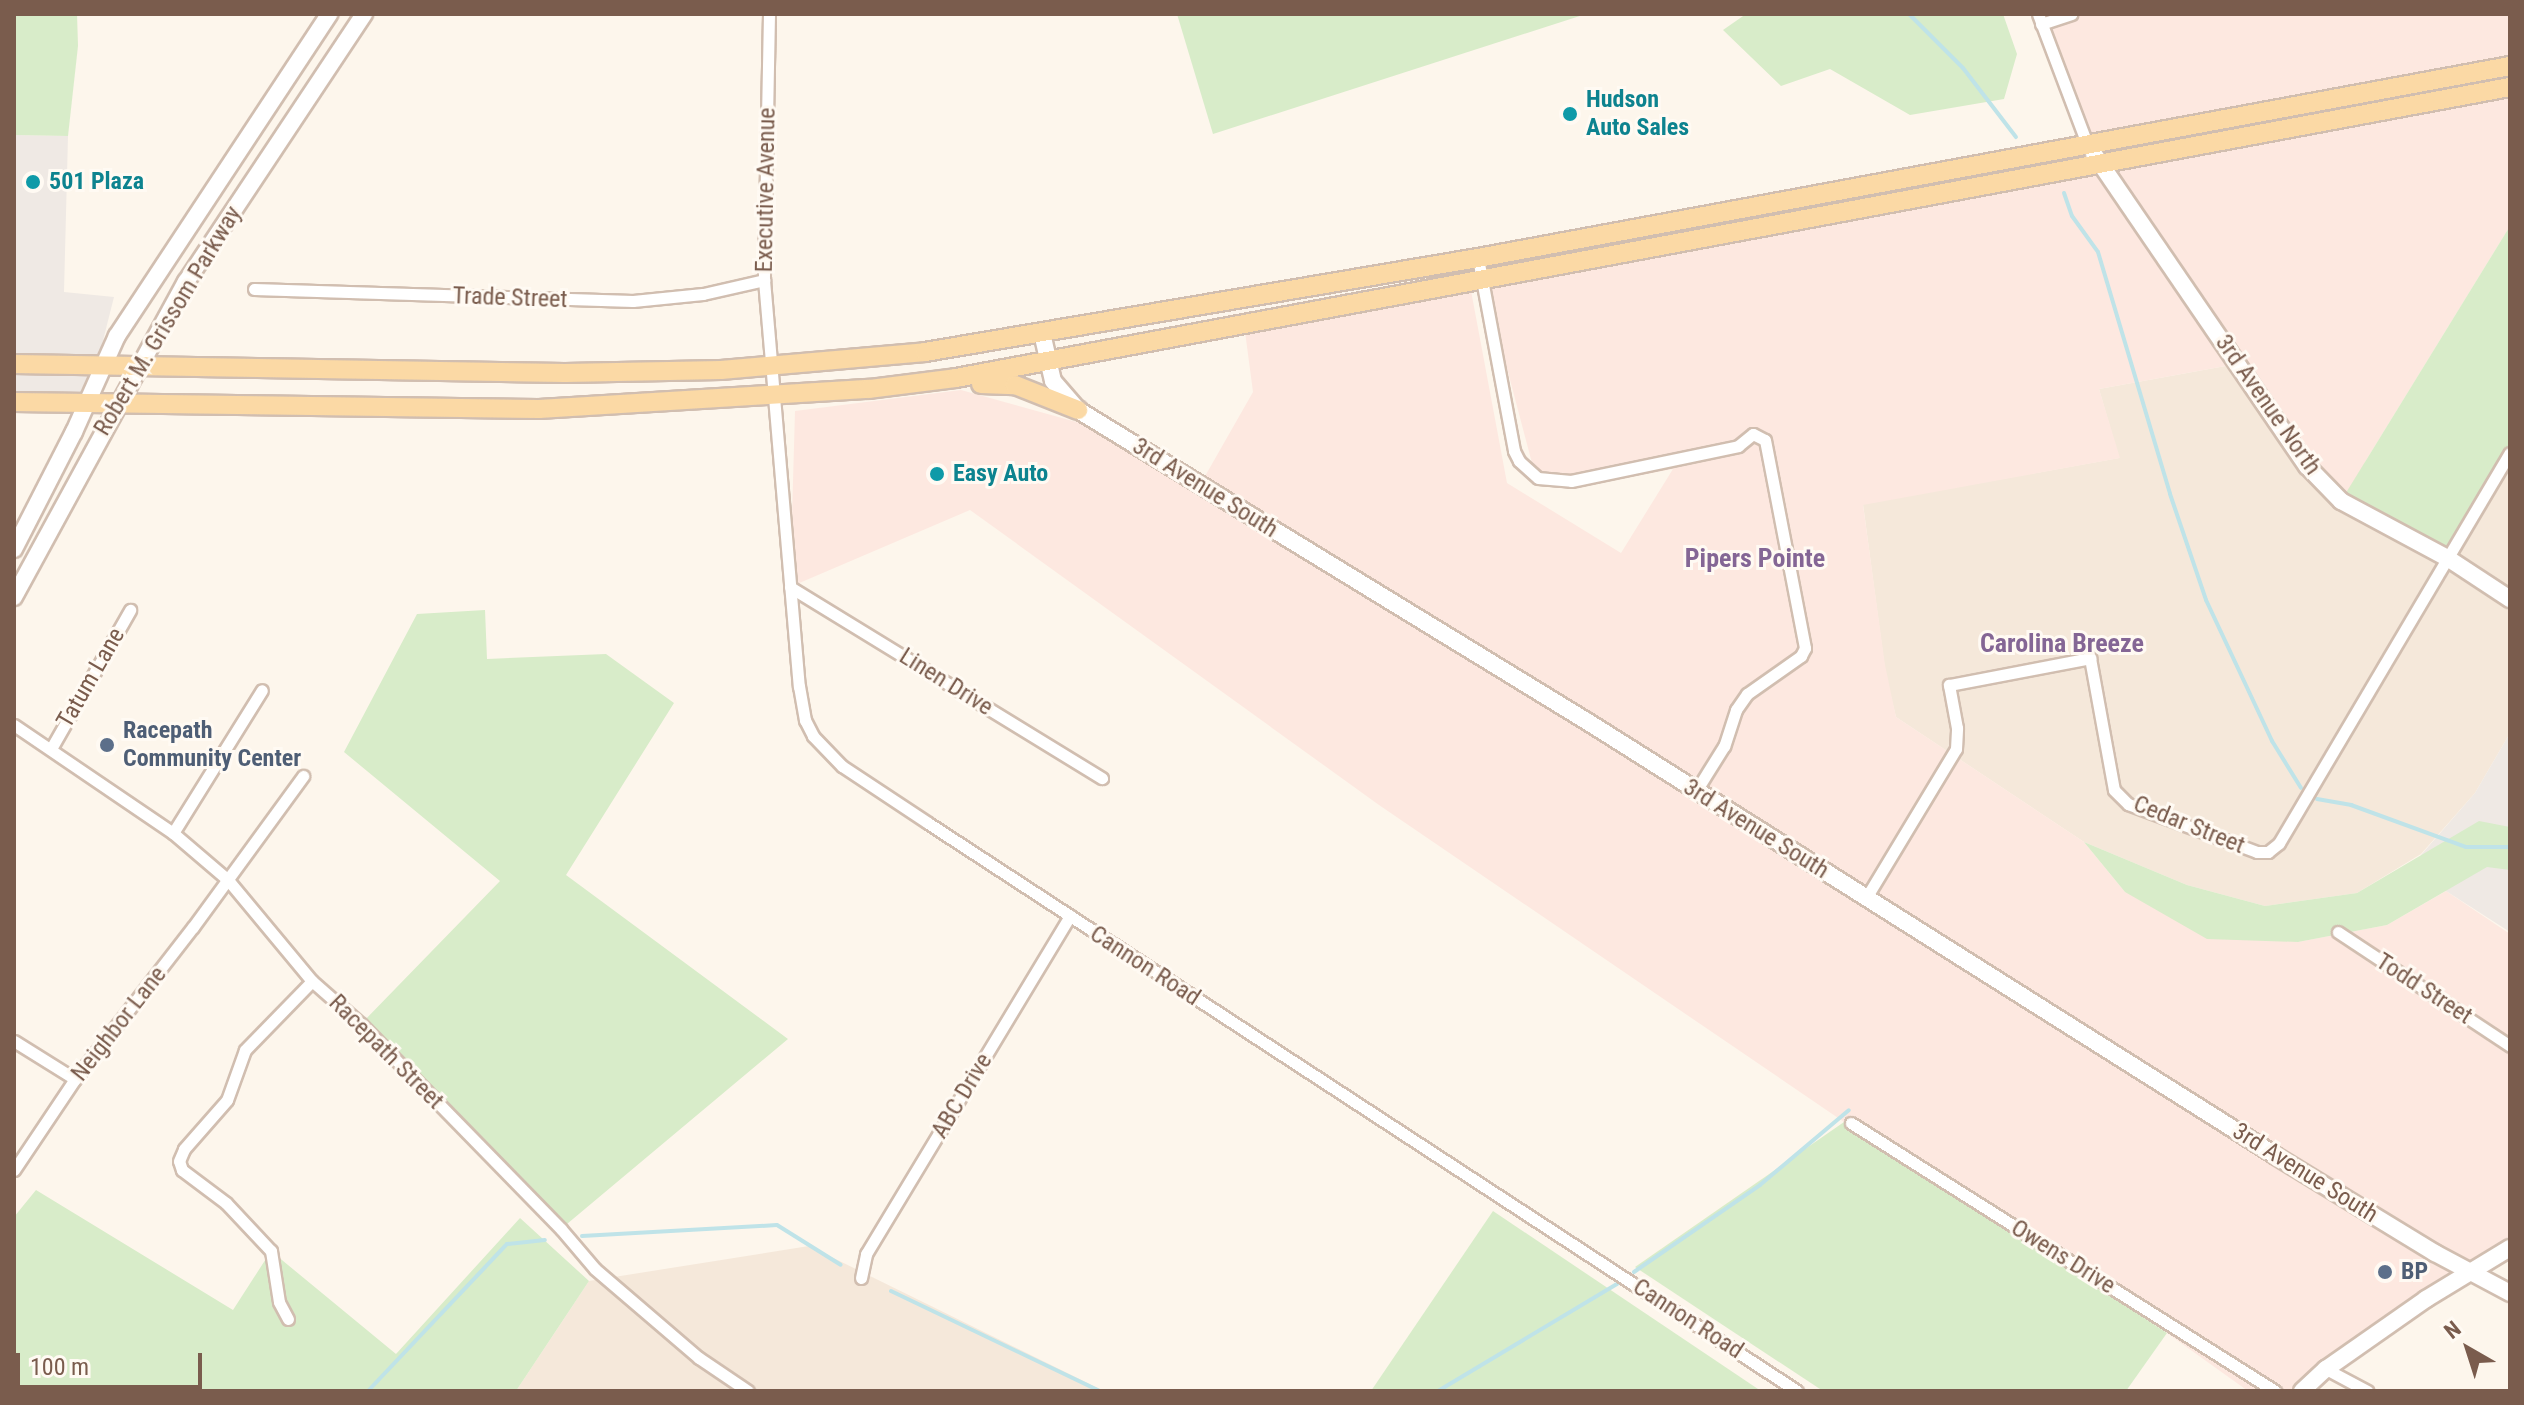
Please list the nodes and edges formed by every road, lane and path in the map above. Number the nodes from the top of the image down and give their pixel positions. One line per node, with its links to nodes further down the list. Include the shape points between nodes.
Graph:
1 (329, 14): 17 (main road, Robert M. Grissom Parkway, via 131,313)
2 (364, 14): 19 (main road, Robert M. Grissom Parkway, via 186,282)
3 (769, 14): 12 (street, Executive Avenue)
4 (2071, 14): 5 (street)
5 (2040, 19): 8 (street)
6 (2510, 66): 8 (main road)
7 (2510, 87): 9 (main road)
8 (2087, 144): 9 (main road, 3rd Avenue North); 10 (main road)
9 (2099, 161): 11 (main road); 28 (main road, 3rd Avenue North, via 2307,466 2341,501)
10 (1478, 258): 11 (street); 14 (main road)
11 (1481, 278): 15 (main road); 38 (street, via 1514,451 1538,478 1571,481 1738,446 1753,434 1765,440 1805,648 1747,694)
12 (764, 280): 13 (street, Trade Street, via 703,294 633,301); 18 (street, Executive Avenue)
13 (254, 289)
14 (1042, 333): 15 (main road, 3rd Avenue South); 18 (main road, via 925,352)
15 (1048, 362): 20 (main road); 25 (main road, 3rd Avenue South, via 1053,381)
16 (14, 364): 17 (main road)
17 (103, 366): 19 (main road); 23 (main road, Robert M. Grissom Parkway)
18 (772, 366): 19 (main road, via 565,373); 21 (street, Cannon Road)
19 (138, 367): 24 (main road, Robert M. Grissom Parkway)
20 (956, 378): 21 (main road); 25 (main road, via 1015,385)
21 (774, 395): 24 (main road, via 539,409); 29 (street, Cannon Road)
22 (14, 402): 23 (main road)
23 (87, 404): 24 (main road); 27 (main road, Robert M. Grissom Parkway)
24 (117, 404): 30 (main road, Robert M. Grissom Parkway)
25 (1078, 410): 38 (main road, 3rd Avenue South)
26 (2510, 453): 28 (street, Cedar Street)
27 (14, 549)
28 (2449, 559): 31 (main road, 3rd Avenue North); 41 (street, Cedar Street, via 2279,843 2268,852 2128,804 2114,790 2090,658 1949,685 1956,749)
29 (790, 587): 37 (street, Linen Drive); 42 (street, Cannon Road, via 802,708 819,745 842,766)
30 (14, 597)
31 (2510, 599)
32 (130, 610): 35 (street, Tatum Lane)
33 (262, 690): 39 (street)
34 (14, 725): 35 (street, Racepath Street)
35 (52, 747): 39 (street, Racepath Street)
36 (303, 776): 40 (street, Neighbor Lane)
37 (1102, 778)
38 (1696, 791): 41 (main road, 3rd Avenue South)
39 (173, 833): 40 (street, Racepath Street)
40 (228, 880): 44 (street, Racepath Street); 47 (street, Neighbor Lane)
41 (1866, 898): 51 (main road, 3rd Avenue South, via 2276,1156)
42 (1070, 916): 52 (street, ABC Drive, via 866,1254); 57 (street, Cannon Road)
43 (2338, 932): 46 (street, Todd Street)
44 (312, 981): 54 (street, via 245,1050 227,1100 179,1161 182,1170 226,1203 271,1251 279,1302); 56 (street, Racepath Street, via 416,1081 595,1269 699,1358)
45 (14, 1041): 47 (street)
46 (2510, 1046)
47 (75, 1079): 49 (street, Neighbor Lane)
48 (1851, 1123): 58 (street, Owens Drive)
49 (14, 1170)
50 (2510, 1248): 51 (main road)
51 (2471, 1271): 53 (main road, 3rd Avenue South); 55 (main road)
52 (861, 1278)
53 (2510, 1293)
54 (288, 1319)
55 (2326, 1369): 59 (main road); 60 (street)
56 (748, 1391)
57 (1797, 1391)
58 (2275, 1391)
59 (2302, 1391)
60 (2367, 1391)

